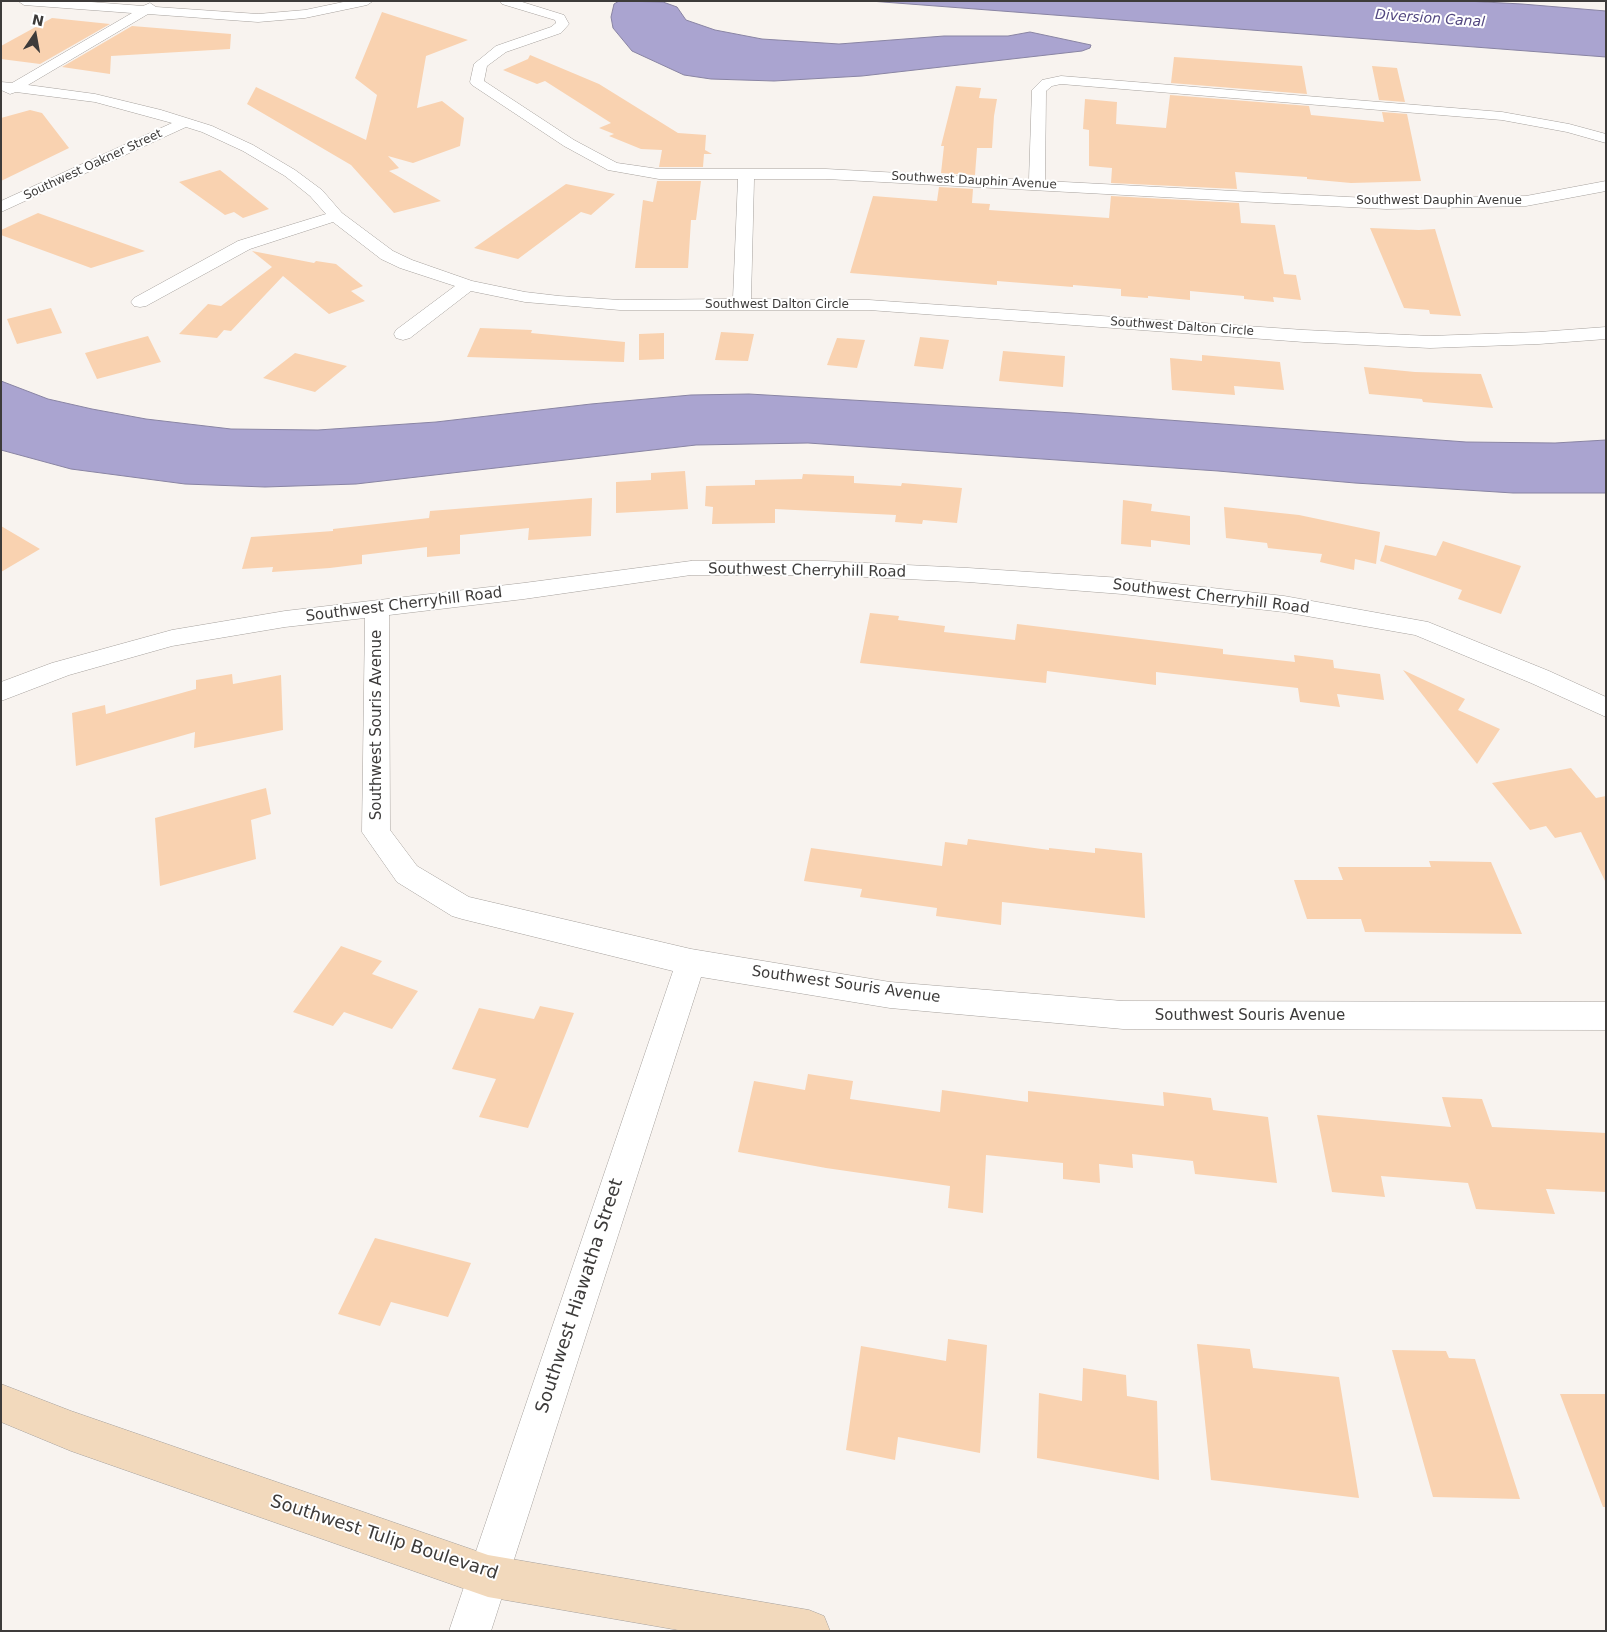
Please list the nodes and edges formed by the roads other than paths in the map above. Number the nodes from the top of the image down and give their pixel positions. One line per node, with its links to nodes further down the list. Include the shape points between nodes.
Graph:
1 (24, 1): 5 (street)
2 (160, 1): 5 (street)
3 (367, 1): 5 (street, via 319,12 274,17 242,18)
4 (506, 1): 9 (street, Southwest Dauphin Avenue, via 560,18 563,24 556,30 501,49 481,64 477,82 569,143 613,167 659,174)
5 (147, 9): 6 (street)
6 (6, 89): 7 (street, Southwest Dalton Circle, via 95,98)
7 (185, 122): 12 (street, Southwest Oakner Street); 13 (street, Southwest Dalton Circle, via 231,139 276,164 316,193)
8 (1606, 140): 10 (street, via 1549,124 1460,112 1069,79 1054,81 1039,90)
9 (746, 175): 10 (street, Southwest Dauphin Avenue, via 826,174); 16 (street)
10 (1036, 184): 11 (street, Southwest Dauphin Avenue, via 1386,204 1526,201)
11 (1606, 186)
12 (1, 207)
13 (336, 216): 14 (street, Southwest Dalton Circle, via 387,255); 15 (street, via 244,245)
14 (468, 285): 16 (street, Southwest Dalton Circle, via 587,304); 18 (street)
15 (140, 302)
16 (742, 304): 17 (street, Southwest Dalton Circle, via 879,306 1430,342)
17 (1606, 332)
18 (404, 334)
19 (377, 609): 20 (street, Southwest Cherryhill Road, via 285,619 172,638 61,669); 21 (street, Southwest Cherryhill Road, via 691,568 824,568 1122,586 1284,604 1420,628); 22 (street, Southwest Souris Avenue, via 376,832 408,874 462,906)
20 (1, 692)
21 (1606, 708)
22 (691, 962): 23 (street, Southwest Souris Avenue, via 890,995 1124,1016); 25 (street, Southwest Hiawatha Street)
23 (1606, 1016)
24 (1, 1403): 25 (street, Southwest Tulip Boulevard, via 71,1431)
25 (488, 1576): 26 (street, Southwest Hiawatha Street); 27 (street, Southwest Tulip Boulevard)
26 (470, 1631)
27 (809, 1631)

